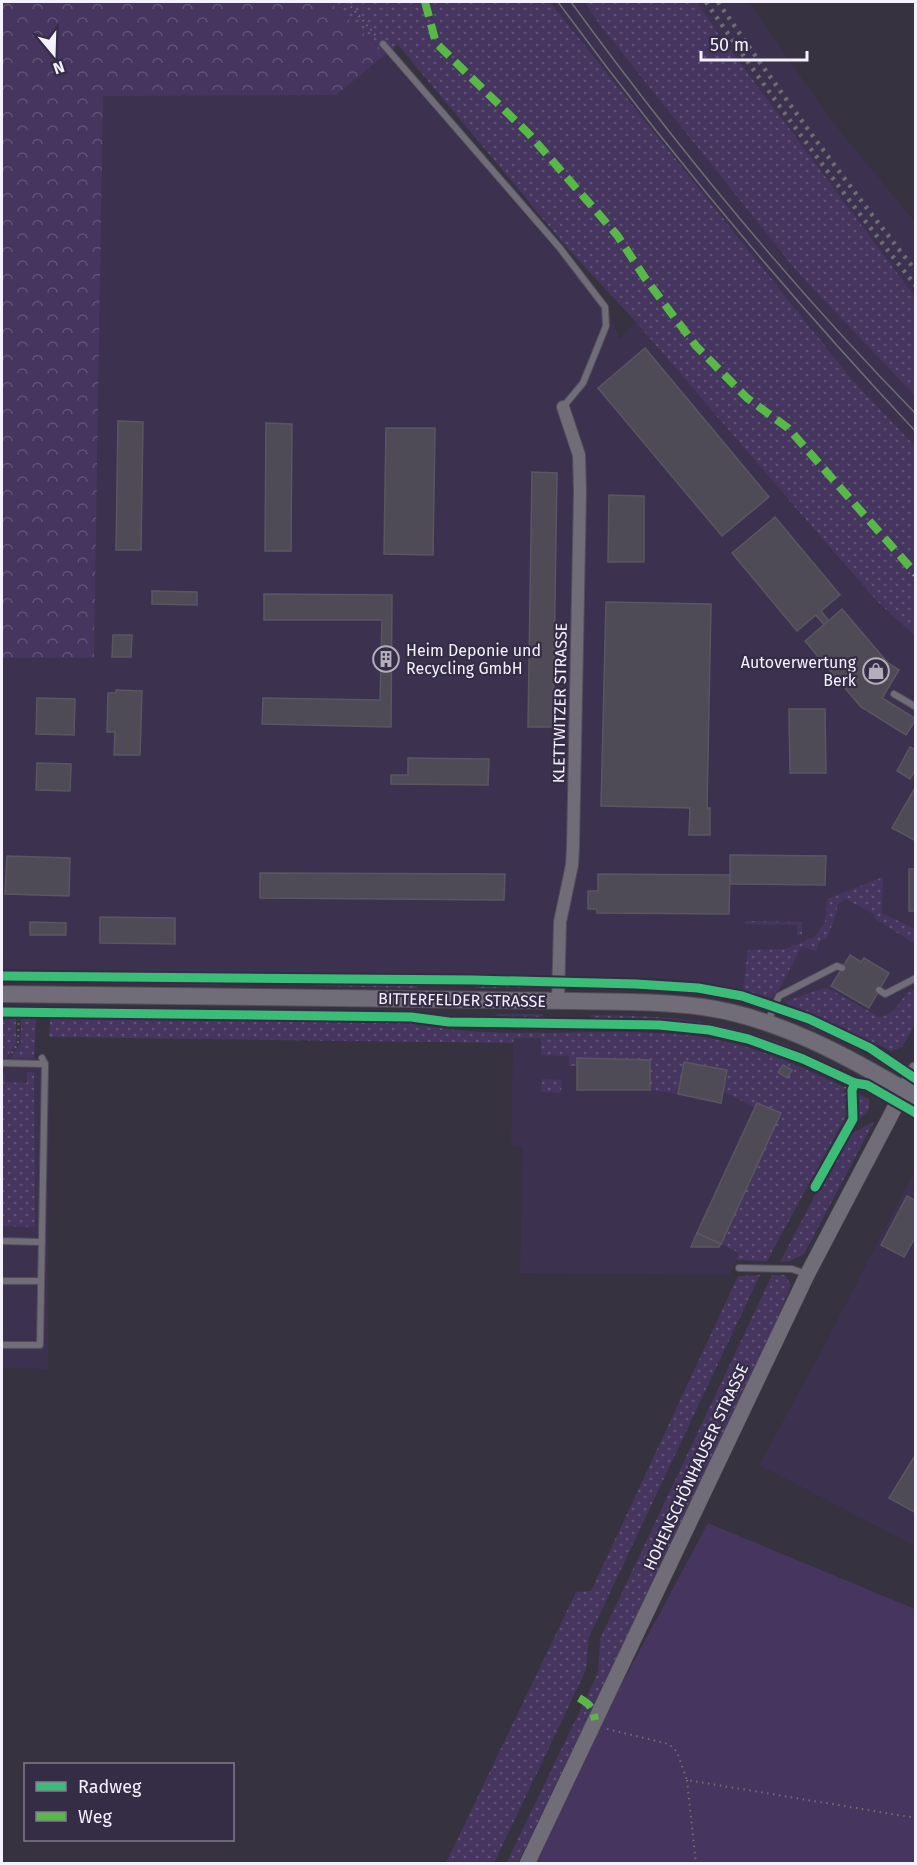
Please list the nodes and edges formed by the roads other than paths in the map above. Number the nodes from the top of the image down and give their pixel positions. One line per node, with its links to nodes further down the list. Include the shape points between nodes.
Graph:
1 (383, 44): 2 (lane, via 559,247 605,306 606,326 583,383)
2 (563, 407): 9 (street, KLETTWITZER STRASSE, via 579,455 580,483 574,838 560,922)
3 (894, 694): 4 (lane)
4 (915, 707)
5 (842, 968): 10 (lane, via 837,966 779,996)
6 (915, 978): 7 (lane, via 885,994)
7 (879, 990)
8 (2, 994): 9 (main road, BITTERFELDER STRASSE)
9 (558, 1001): 10 (main road, BITTERFELDER STRASSE, via 683,1005)
10 (767, 1023): 13 (main road, BITTERFELDER STRASSE)
11 (4, 1063): 15 (lane, via 44,1061)
12 (915, 1070): 13 (main road)
13 (910, 1093): 17 (street, HOHENSCHÖNHAUSER STRASSE)
14 (2, 1241): 15 (lane)
15 (42, 1242): 19 (lane)
16 (739, 1268): 17 (lane, via 792,1269)
17 (807, 1275): 21 (street, HOHENSCHÖNHAUSER STRASSE)
18 (2, 1281): 19 (lane)
19 (41, 1281): 20 (lane, via 40,1345)
20 (2, 1345)
21 (527, 1863)

